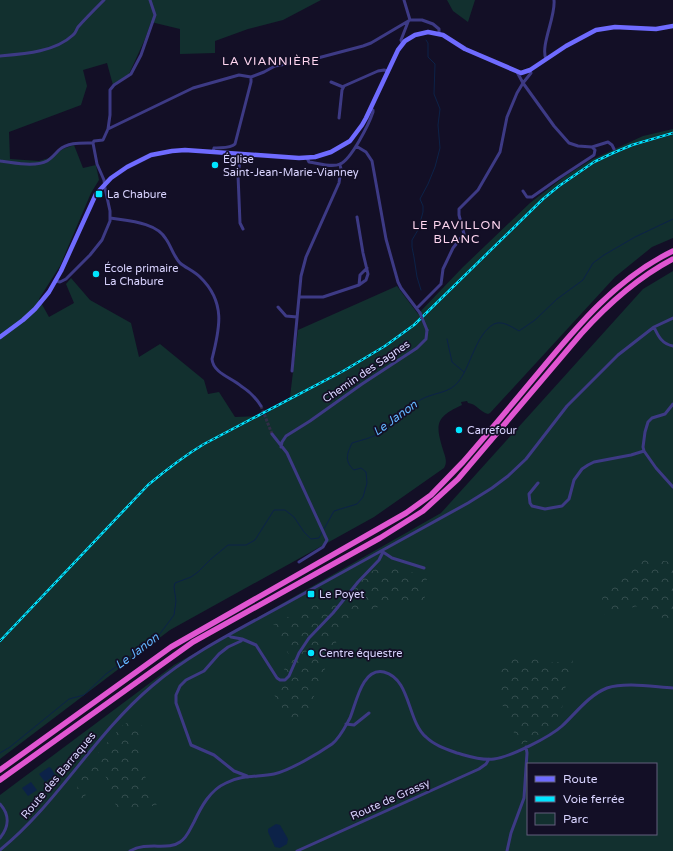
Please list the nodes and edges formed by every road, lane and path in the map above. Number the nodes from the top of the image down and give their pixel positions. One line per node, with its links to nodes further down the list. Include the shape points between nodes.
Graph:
1 (104, 0): 9 (street, via 75,34 64,41 41,50)
2 (150, 0): 20 (street, via 154,15 141,55 131,74 110,90)
3 (404, 0): 5 (street)
4 (554, 0): 10 (street, via 545,48)
5 (410, 20): 7 (street, via 429,22 439,29); 8 (street, via 401,40); 14 (street, via 368,44 314,59 274,66)
6 (673, 26): 10 (main road, via 656,29 615,27 596,30)
7 (439, 34): 8 (main road, via 423,33 408,38); 13 (main road, via 465,49)
8 (403, 44): 12 (main road)
9 (0, 56)
10 (546, 58): 11 (main road)
11 (530, 70): 13 (main road); 16 (street, via 531,73)
12 (388, 71): 17 (street, via 378,71); 18 (main road)
13 (517, 72): 16 (street)
14 (251, 77): 20 (street, via 239,75 193,88); 25 (street, via 235,144 230,147 214,148)
15 (331, 82): 17 (street)
16 (523, 83): 23 (street, via 569,143); 42 (street, via 507,117 499,155 478,190 460,209 464,234 453,248 443,269 441,284)
17 (343, 87): 19 (street)
18 (370, 109): 22 (street, via 373,111 372,115); 27 (main road, via 356,133 344,145 331,152)
19 (339, 118)
20 (108, 129): 21 (street, via 103,140)
21 (92, 143): 28 (street, via 66,146 51,159 43,162); 30 (street)
22 (356, 146): 29 (street, via 347,160); 42 (street, Chemin des Sagnes, via 370,156 372,161 393,269 401,288)
23 (592, 147): 24 (street, via 608,142); 31 (street, via 595,153 591,157 532,197 527,197)
24 (614, 149)
25 (213, 152): 26 (main road); 30 (main road, via 172,151 151,155 127,167)
26 (241, 154): 27 (main road); 34 (street, via 238,175 240,223)
27 (306, 158): 29 (street, via 309,162)
28 (0, 160)
29 (340, 165): 40 (street, via 339,183 306,256)
30 (104, 184): 33 (street); 38 (main road, via 91,203)
31 (523, 191)
32 (357, 217): 37 (street)
33 (110, 218): 38 (street, via 100,244 69,277 60,282); 50 (street, via 148,226 162,233 179,262 198,275 207,285 220,313 212,363 219,372 247,390)
34 (243, 229)
35 (673, 251): 66 (highway, via 637,272 586,316 464,462 425,499 393,521 171,647)
36 (673, 259): 68 (highway, via 640,279 603,311 458,479 423,511 380,538 193,642)
37 (366, 268): 39 (street, via 360,275); 39 (street, via 368,277)
38 (55, 281): 46 (main road, via 35,309)
39 (359, 284): 40 (street, via 320,298)
40 (299, 297): 43 (street)
41 (278, 307): 43 (street, via 286,316)
42 (417, 308): 52 (street, Chemin des Sagnes, bridge, via 427,330 426,339 417,348 286,436)
43 (297, 317): 48 (street)
44 (673, 318): 45 (street, Route des Barraques)
45 (654, 327): 47 (street, via 663,342); 56 (street, Route des Barraques, via 618,355 575,398 526,459 508,476 468,503)
46 (0, 337)
47 (673, 346)
48 (292, 371)
49 (673, 404): 53 (street, via 665,414 648,422)
50 (261, 406)
51 (272, 434): 52 (street)
52 (281, 447): 57 (street, via 327,540 325,545)
53 (644, 451): 54 (street, via 594,462 582,469 574,480 569,499 562,506 545,509 532,506 529,494); 55 (street)
54 (538, 483)
55 (673, 487)
56 (383, 551): 58 (street, via 388,556); 59 (street, Route des Barraques); 60 (street, via 379,560 309,638 289,676 284,680 277,678 256,645)
57 (299, 562)
58 (424, 568)
59 (229, 635): 60 (street); 71 (street, Route des Barraques, via 186,661 153,685 127,709 46,806)
60 (242, 639): 67 (street, via 219,654 204,671 182,683 176,699 191,745 209,752 234,772)
61 (673, 688): 64 (street, via 627,686 606,689 593,696 554,733)
62 (369, 713): 63 (street, via 354,725)
63 (346, 724): 65 (street, via 363,684 373,674 381,672 397,679 415,722 433,743 472,757); 67 (street, via 332,744 288,769 274,774)
64 (526, 747): 65 (street, via 503,757); 74 (street, via 524,798)
65 (489, 759): 73 (street, Route de Grassy, via 479,769)
66 (0, 770)
67 (248, 777): 72 (street, via 228,782 214,791 202,805 186,836 178,844 149,846)
68 (0, 780)
69 (0, 804): 70 (street, via 6,813 7,823)
70 (0, 838)
71 (0, 850)
72 (130, 851)
73 (296, 851)
74 (507, 851)

